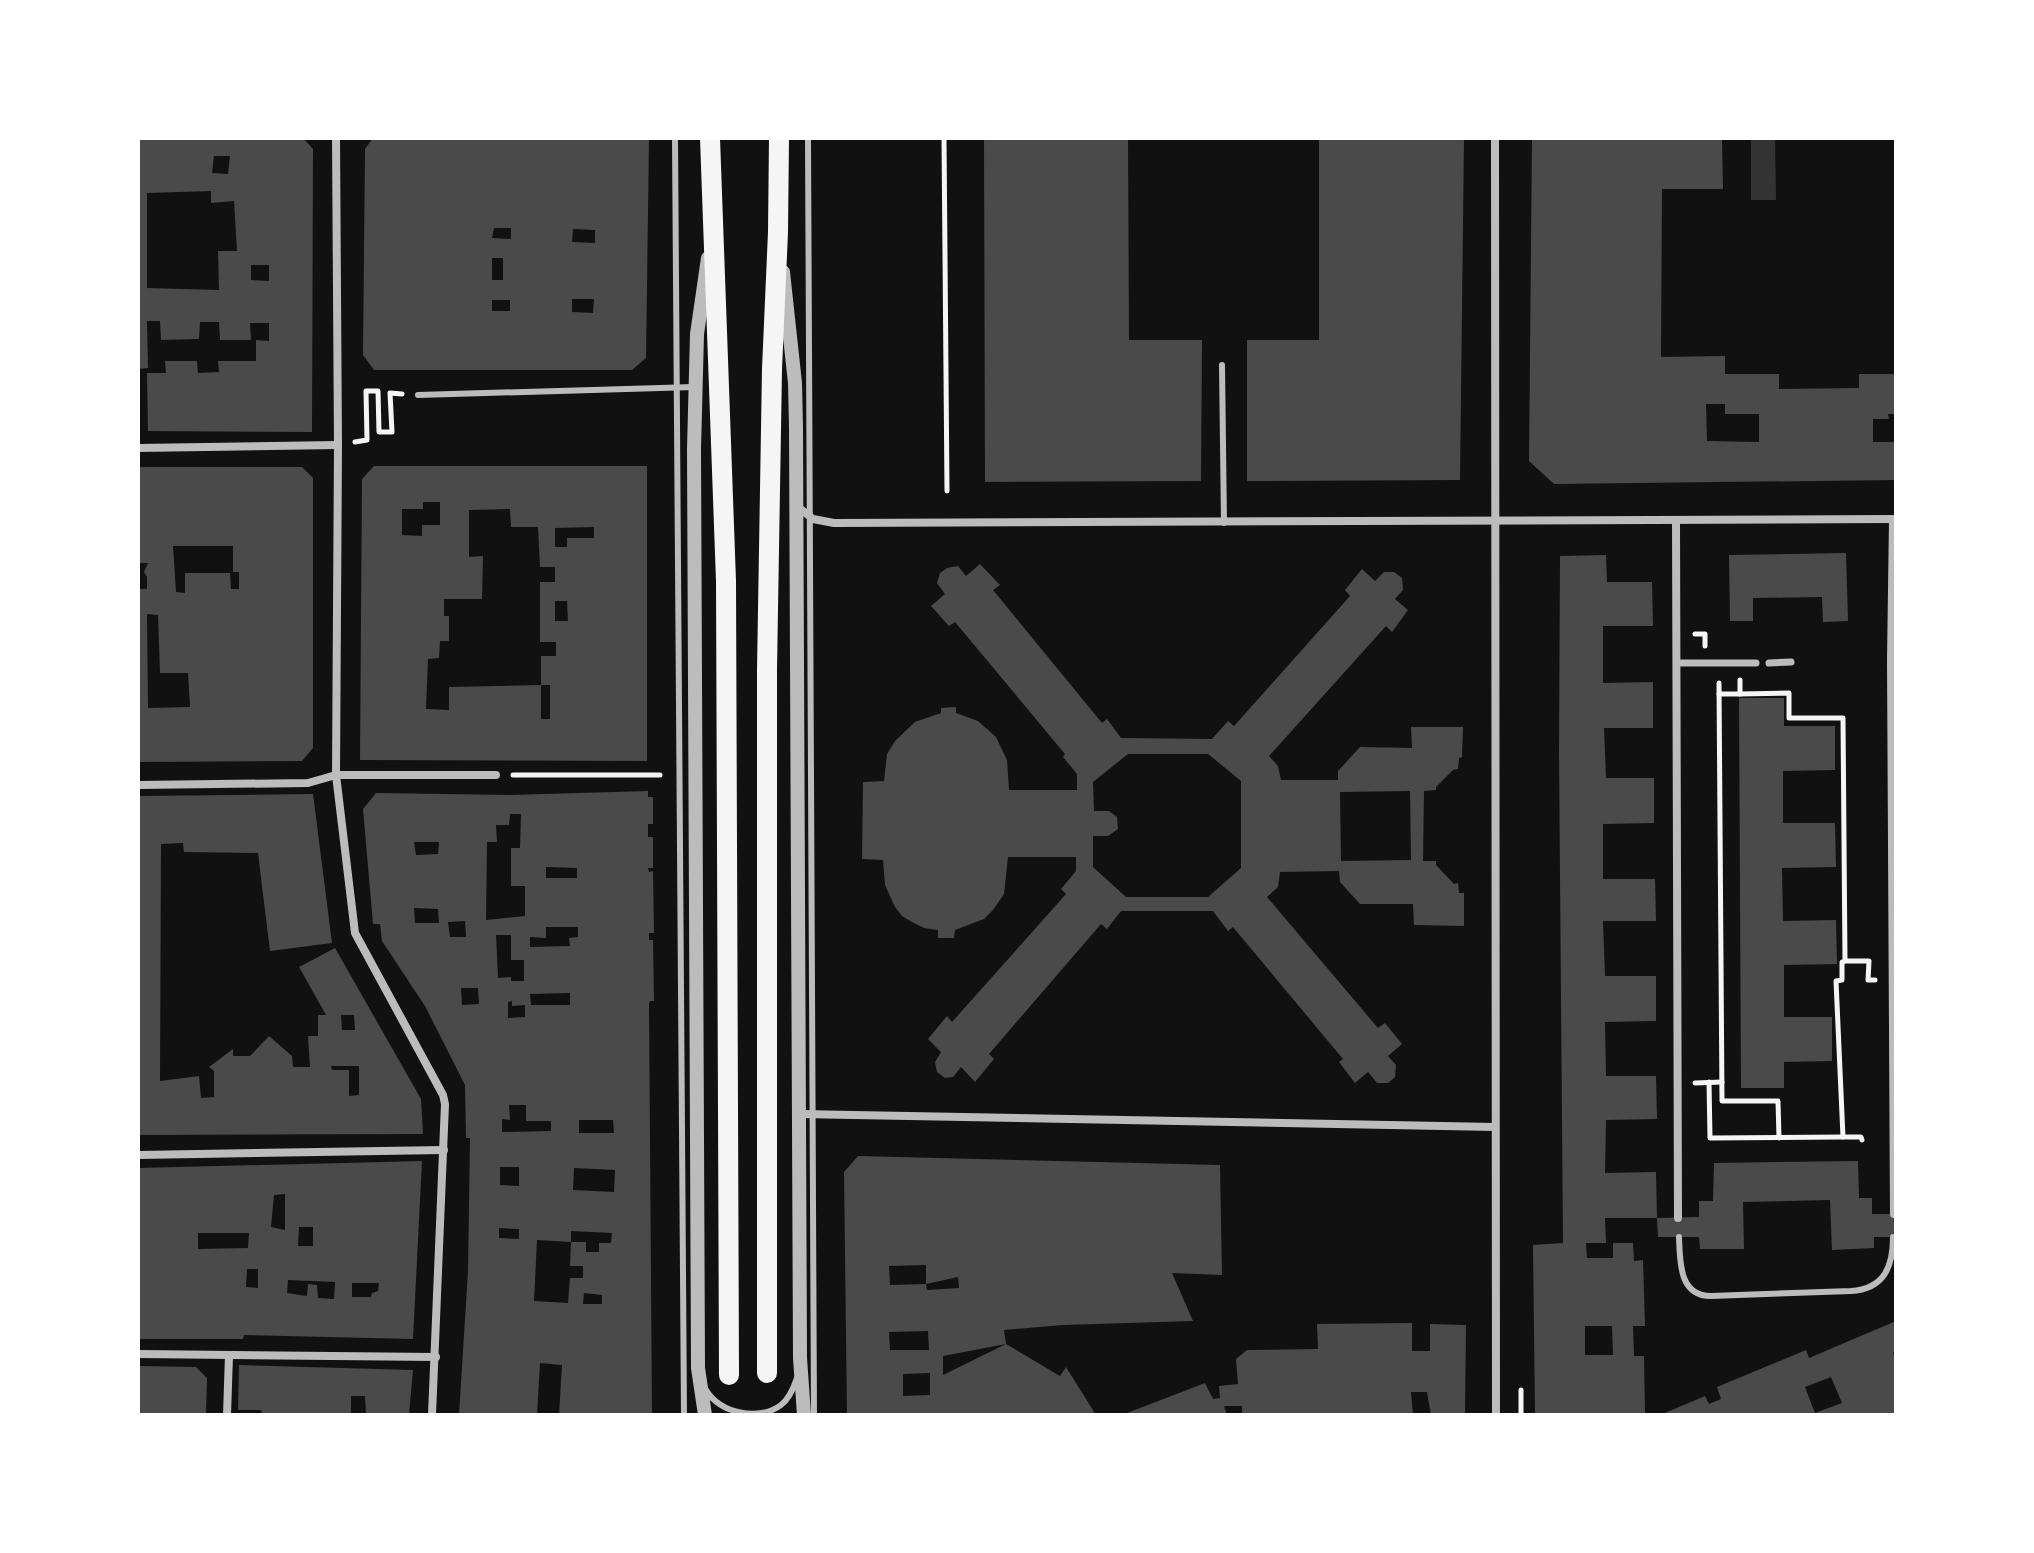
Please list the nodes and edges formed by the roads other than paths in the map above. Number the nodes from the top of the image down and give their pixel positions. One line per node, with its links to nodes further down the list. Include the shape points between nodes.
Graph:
1 (336, 138): 13 (street)
2 (675, 138): 11 (lane)
3 (710, 138): 7 (main road)
4 (779, 138): 8 (main road)
5 (808, 138): 16 (lane)
6 (1495, 138): 18 (street)
7 (712, 230): 10 (street); 42 (main road, via 726,581)
8 (778, 232): 15 (street, via 795,383); 41 (main road, via 767,670)
9 (1222, 365): 20 (lane)
10 (695, 387): 11 (lane); 40 (street)
11 (676, 388): 12 (lane); 45 (lane)
12 (418, 395)
13 (338, 445): 14 (street); 25 (street)
14 (138, 448)
15 (796, 506): 16 (street); 28 (street)
16 (810, 518): 20 (street, via 863,524); 28 (lane)
17 (1894, 519): 19 (street); 32 (street)
18 (1493, 521): 19 (street); 20 (street); 29 (street)
19 (1676, 521): 22 (street)
20 (1224, 523)
21 (1791, 662): 24 (street)
22 (1677, 663): 23 (street); 33 (street)
23 (1756, 663)
24 (1769, 663)
25 (336, 775): 26 (street); 27 (street, via 308,783); 30 (street, via 355,933 443,1095)
26 (496, 775)
27 (138, 785)
28 (806, 1114): 29 (street); 39 (street); 48 (lane)
29 (1495, 1127): 49 (street)
30 (444, 1150): 31 (street); 38 (street)
31 (138, 1155)
32 (1894, 1214)
33 (1678, 1218)
34 (1679, 1237): 35 (lane, via 1688,1287 1711,1296 1869,1288 1889,1269)
35 (1893, 1237)
36 (138, 1354): 37 (street)
37 (229, 1355): 38 (street); 43 (street)
38 (436, 1357): 44 (street)
39 (800, 1358): 40 (lane, via 788,1398 763,1411 722,1407 709,1395); 47 (street)
40 (698, 1368): 46 (street)
41 (767, 1373)
42 (729, 1375)
43 (227, 1415)
44 (432, 1415)
45 (684, 1415)
46 (705, 1415)
47 (804, 1415)
48 (814, 1415)
49 (1496, 1415)

